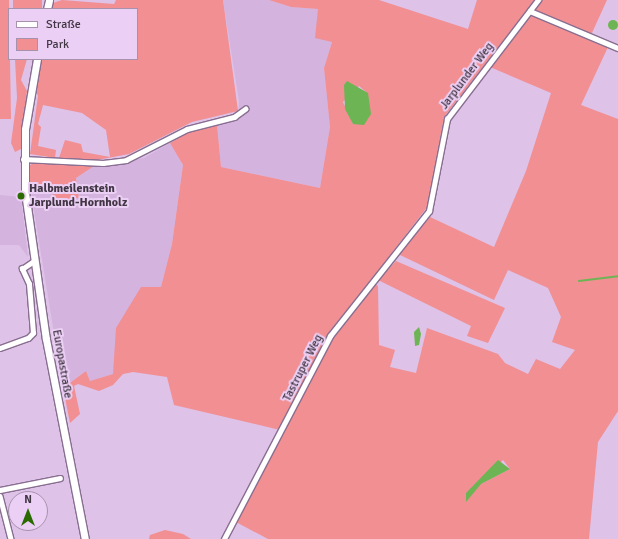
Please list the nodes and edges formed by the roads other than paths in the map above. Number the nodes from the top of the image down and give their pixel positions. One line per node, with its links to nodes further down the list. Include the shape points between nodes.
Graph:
1 (538, 0): 2 (street, Jarplunder Weg)
2 (530, 11): 3 (street); 7 (street, Jarplunder Weg, via 447,119 435,193)
3 (618, 48)
4 (37, 60): 6 (main road, Europastraße, via 26,115)
5 (245, 109): 6 (street, via 234,117 187,129 126,160 103,163)
6 (23, 159): 8 (main road, Europastraße)
7 (423, 220): 15 (street, Tastruper Weg, via 330,336)
8 (34, 261): 9 (street, via 22,269 29,284 33,333 28,338); 14 (main road, Europastraße)
9 (0, 348)
10 (60, 478): 11 (street)
11 (0, 490)
12 (0, 496): 13 (street)
13 (11, 539)
14 (85, 539)
15 (224, 539)

